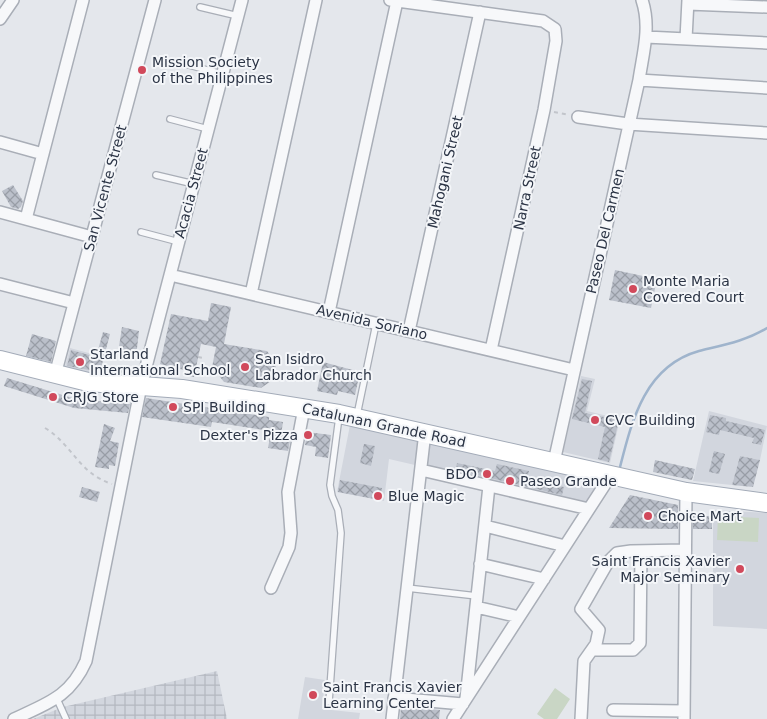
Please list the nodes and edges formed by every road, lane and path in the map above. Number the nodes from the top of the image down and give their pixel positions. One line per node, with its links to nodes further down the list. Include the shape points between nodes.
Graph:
1 (13, 0): 13 (street)
2 (83, 0): 28 (street)
3 (155, 0): 34 (street, San Vicente Street)
4 (242, 0): 12 (street, Acacia Street)
5 (316, 0): 38 (street)
6 (394, 0): 11 (street); 40 (street)
7 (642, 0): 14 (street, Paseo Del Carmen)
8 (688, 2): 10 (street); 15 (street)
9 (200, 7): 12 (lane)
10 (767, 7)
11 (480, 12): 21 (street, Narra Street, via 552,25 556,41); 42 (street, Mahogani Street)
12 (238, 16): 18 (street, Acacia Street)
13 (0, 19)
14 (646, 37): 15 (street); 19 (street, Paseo Del Carmen)
15 (686, 39): 16 (street)
16 (767, 43)
17 (185, 64): 18 (lane)
18 (222, 74): 25 (street, Acacia Street)
19 (639, 80): 20 (street); 24 (street, Paseo Del Carmen)
20 (767, 88)
21 (544, 110): 22 (path); 43 (street, Narra Street)
22 (578, 117): 24 (street)
23 (170, 119): 25 (lane)
24 (628, 124): 26 (street); 47 (street, Paseo Del Carmen)
25 (208, 129): 30 (street, Acacia Street)
26 (767, 133)
27 (0, 142): 28 (street)
28 (43, 154): 32 (street)
29 (156, 175): 30 (lane)
30 (194, 184): 35 (street, Acacia Street)
31 (0, 212): 32 (street)
32 (26, 219): 34 (street)
33 (141, 232): 35 (lane)
34 (92, 237): 39 (street, San Vicente Street)
35 (178, 242): 36 (street, Acacia Street)
36 (170, 275): 38 (street, Avenida Soriano); 49 (street, Acacia Street)
37 (0, 284): 39 (street)
38 (252, 294): 40 (street, Avenida Soriano)
39 (74, 304): 48 (street, San Vicente Street)
40 (329, 312): 41 (street, Avenida Soriano)
41 (376, 324): 42 (street, Avenida Soriano); 52 (lane)
42 (409, 331): 43 (street, Avenida Soriano)
43 (491, 350): 47 (street, Avenida Soriano)
44 (198, 357): 45 (path)
45 (203, 358)
46 (0, 360): 48 (main road, Catalunan Grande Road)
47 (574, 370): 55 (street, Paseo Del Carmen)
48 (55, 375): 49 (main road, Catalunan Grande Road, via 88,382)
49 (141, 386): 50 (main road, Catalunan Grande Road, via 196,390); 59 (street, Acacia Street)
50 (304, 408): 51 (main road, Catalunan Grande Road); 69 (street, via 288,492 290,540)
51 (339, 414): 52 (main road, Catalunan Grande Road); 76 (lane, via 330,473 341,532)
52 (357, 417): 54 (main road, Catalunan Grande Road)
53 (45, 428): 59 (path, via 64,442 95,478)
54 (425, 432): 55 (main road, Catalunan Grande Road); 56 (street)
55 (554, 462): 57 (main road, Catalunan Grande Road)
56 (421, 470): 58 (street); 70 (street)
57 (611, 475): 60 (main road, Catalunan Grande Road); 62 (street)
58 (489, 486): 62 (street); 63 (street)
59 (121, 487): 75 (street, Acacia Street, via 86,661 75,681)
60 (686, 492): 61 (main road, Catalunan Grande Road); 65 (street)
61 (767, 503)
62 (589, 510): 64 (street)
63 (485, 526): 64 (street); 67 (street)
64 (565, 546): 68 (street)
65 (686, 550): 66 (street); 79 (street)
66 (641, 551): 73 (street, via 622,552 612,557 582,605 584,614 598,630); 73 (street, via 640,643 634,650)
67 (480, 564): 68 (street); 71 (street)
68 (544, 579): 72 (street)
69 (271, 588)
70 (407, 588): 71 (lane); 74 (street)
71 (476, 601): 72 (street); 77 (street)
72 (519, 617): 77 (street)
73 (593, 650): 84 (street, via 587,655 583,667)
74 (394, 698): 77 (street); 82 (street)
75 (57, 699): 80 (street); 81 (lane)
76 (329, 702)
77 (464, 703): 83 (street)
78 (613, 710): 79 (street)
79 (684, 715)
80 (14, 719)
81 (66, 719)
82 (392, 719)
83 (453, 719)
84 (581, 719)

